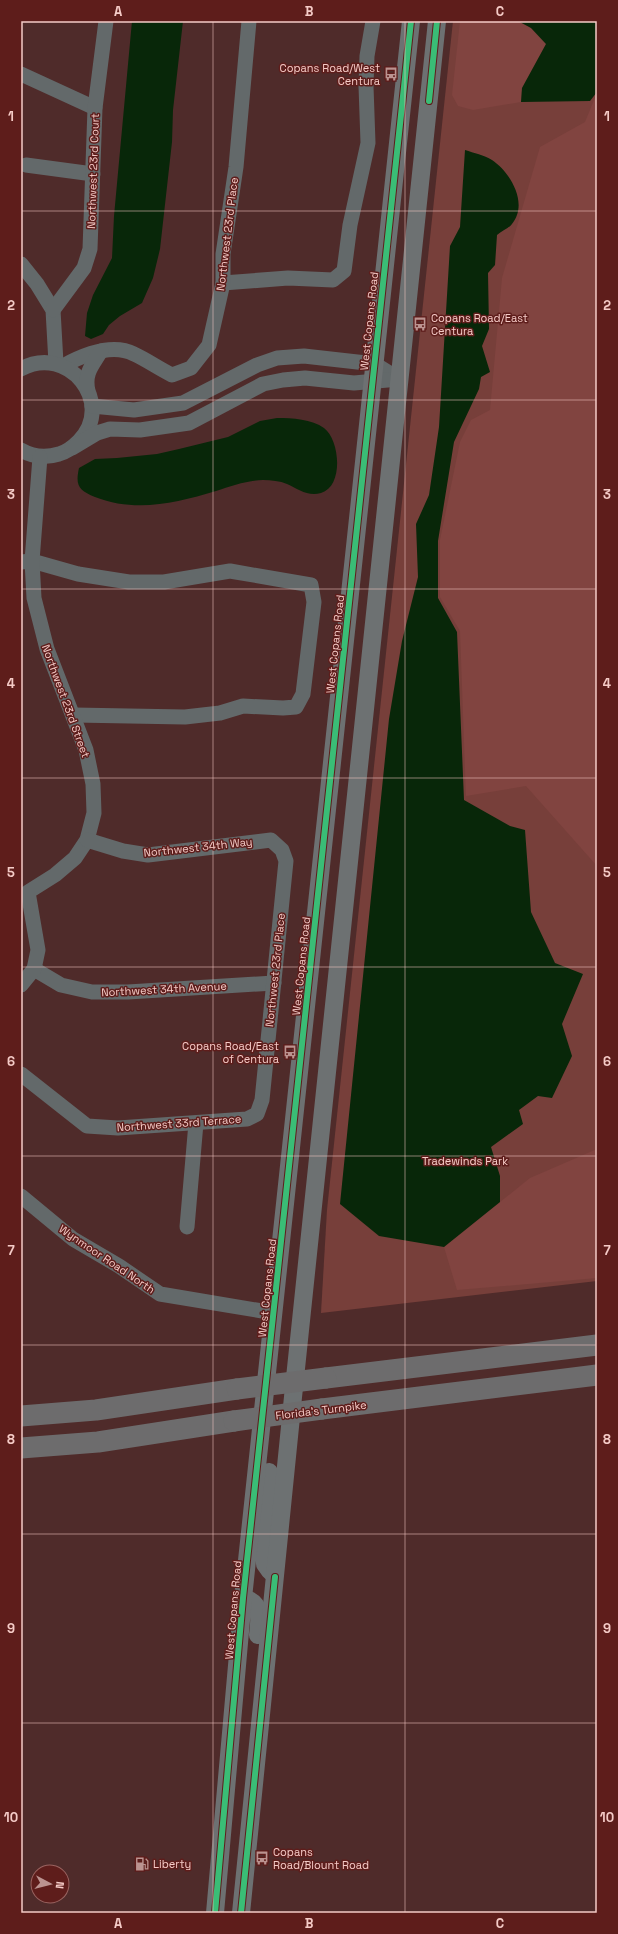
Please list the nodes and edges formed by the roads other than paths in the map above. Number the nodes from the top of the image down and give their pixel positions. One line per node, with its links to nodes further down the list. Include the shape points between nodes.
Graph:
1 (106, 21): 9 (street, Northwest 23rd Court)
2 (249, 21): 13 (street, Northwest 23rd Place, via 236,167 223,254)
3 (372, 21): 13 (street, via 366,86 368,143 350,225 344,271 333,280 288,278)
4 (411, 21): 6 (main road, West Copans Road)
5 (437, 21): 7 (main road)
6 (407, 55): 7 (main road); 18 (main road, West Copans Road)
7 (433, 58): 20 (main road)
8 (21, 74): 9 (street)
9 (95, 108): 11 (street, Northwest 23rd Court)
10 (26, 165): 11 (street)
11 (93, 174): 14 (street, Northwest 23rd Court, via 90,249 84,268)
12 (21, 264): 14 (street)
13 (223, 282): 15 (street, Northwest 23rd Place, via 209,345 191,368 172,375 154,367 134,353 117,349)
14 (53, 310): 17 (street)
15 (101, 351): 17 (street, Northwest 23rd Place); 23 (street, via 89,371 86,382)
16 (277, 358): 18 (street, via 304,356); 21 (street); 24 (street, via 257,365 183,403)
17 (59, 364): 19 (street, via 42,362); 23 (street, via 82,380)
18 (374, 364): 20 (street); 22 (main road, West Copans Road)
19 (21, 369)
20 (399, 378): 22 (street); 38 (main road)
21 (283, 380): 22 (street, via 305,378 354,383); 25 (street, via 263,384 189,423)
22 (373, 382): 37 (main road, West Copans Road)
23 (90, 398): 24 (street, via 134,410); 26 (street, via 90,422 86,432)
24 (162, 406): 25 (street)
25 (162, 427): 26 (street, via 140,430 110,429)
26 (72, 448): 28 (street, via 62,453)
27 (21, 450): 28 (street)
28 (40, 456): 29 (street, Northwest 23rd Street)
29 (27, 562): 30 (street, Northwest 23rd Street, via 47,649); 30 (street, via 129,582 164,582 230,571 311,585 314,602 303,694 296,707 243,706 220,713 185,716)
30 (74, 715): 31 (street, Northwest 23rd Street, via 86,750 93,784 94,813)
31 (87, 840): 32 (street, Northwest 34th Way, via 123,851 148,855 271,840); 33 (street, Northwest 23rd Street, via 75,858 54,875)
32 (282, 850): 35 (street, Northwest 23rd Place, via 286,861)
33 (25, 892): 34 (street, Northwest 23rd Street, via 38,950)
34 (34, 969): 35 (street, Northwest 34th Avenue, via 61,985 92,992); 36 (street, Northwest 23rd Street)
35 (274, 983): 40 (street, Northwest 23rd Place, via 262,1100)
36 (21, 985)
37 (306, 1018): 38 (main road); 44 (main road, West Copans Road)
38 (332, 1022): 49 (main road)
39 (21, 1074): 41 (street, Northwest 33rd Terrace, via 87,1126 118,1128)
40 (257, 1114): 41 (street, Northwest 33rd Terrace, via 247,1119)
41 (196, 1123): 43 (street)
42 (21, 1196): 44 (street, Wynmoor Road North, via 73,1239 160,1294)
43 (187, 1227)
44 (274, 1312): 49 (main road, via 280,1348 265,1532 265,1564); 50 (main road, West Copans Road)
45 (597, 1345): 47 (highway, bridge, via 237,1389 96,1410)
46 (597, 1375): 48 (highway, Florida's Turnpike, bridge, via 322,1409 98,1442)
47 (21, 1416)
48 (21, 1448)
49 (275, 1577): 51 (main road)
50 (243, 1598): 51 (main road, via 255,1604 260,1613 255,1676); 52 (main road, West Copans Road)
51 (263, 1707): 53 (main road)
52 (215, 1913)
53 (241, 1913)

